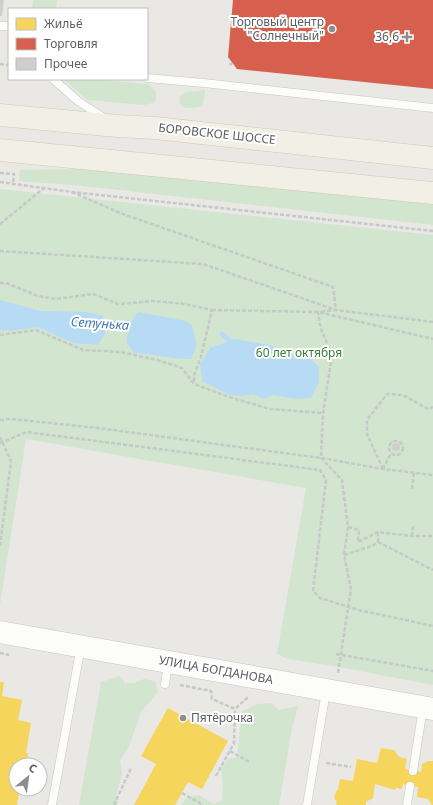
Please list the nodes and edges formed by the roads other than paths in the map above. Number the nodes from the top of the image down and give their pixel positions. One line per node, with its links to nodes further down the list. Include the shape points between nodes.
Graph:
1 (148, 78): 3 (lane)
2 (54, 80): 5 (lane, via 78,101)
3 (433, 108)
4 (0, 115): 5 (main road, БОРОВСКОЕ ШОССЕ)
5 (117, 126): 7 (main road, БОРОВСКОЕ ШОССЕ)
6 (0, 150): 8 (main road)
7 (433, 158)
8 (433, 193)
9 (0, 632): 10 (street, УЛИЦА БОГДАНОВА)
10 (81, 646): 11 (street, УЛИЦА БОГДАНОВА, via 166,676 214,669); 15 (lane)
11 (332, 682): 12 (street, УЛИЦА БОГДАНОВА); 16 (lane)
12 (428, 708): 13 (lane)
13 (413, 770)
14 (410, 786): 17 (lane)
15 (52, 805)
16 (307, 805)
17 (407, 805)

